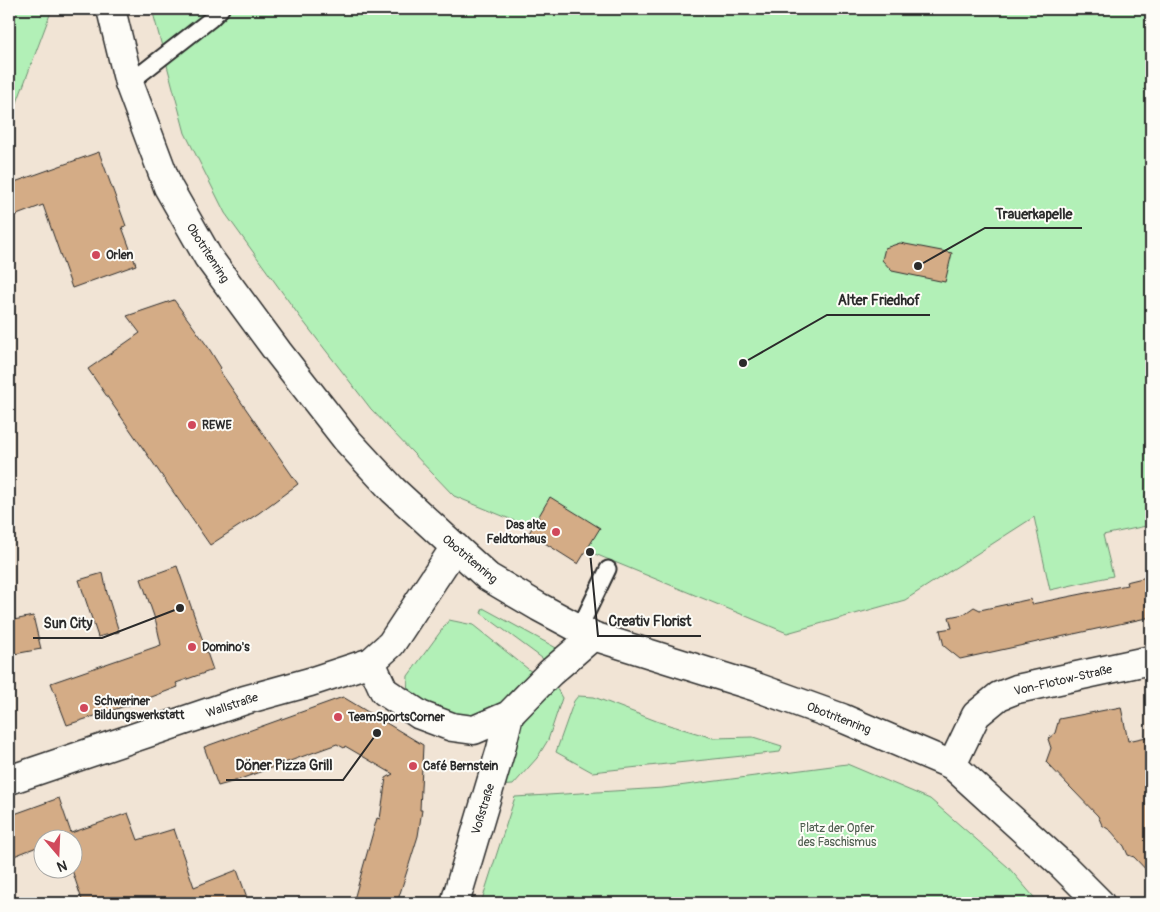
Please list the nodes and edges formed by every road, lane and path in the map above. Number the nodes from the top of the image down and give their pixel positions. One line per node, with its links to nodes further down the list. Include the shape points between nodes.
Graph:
1 (111, 9): 3 (street, Obotritenring)
2 (221, 9): 3 (lane)
3 (129, 83): 4 (street, Obotritenring, via 168,187 208,257 346,439 393,490)
4 (455, 547): 6 (street, Obotritenring, via 488,577); 8 (street, Wallstraße, via 391,644)
5 (608, 568): 6 (lane)
6 (586, 633): 9 (street); 10 (street, Obotritenring, via 842,718)
7 (1151, 660): 10 (street, Von-Flotow-Straße, via 1017,689 999,696 976,715)
8 (371, 662): 9 (street, via 384,692 420,716 452,727 474,730); 11 (street, Wallstraße, via 245,700)
9 (509, 714): 12 (street, Voßstraße)
10 (952, 765): 13 (street, Obotritenring)
11 (9, 780)
12 (455, 903)
13 (1100, 903)

